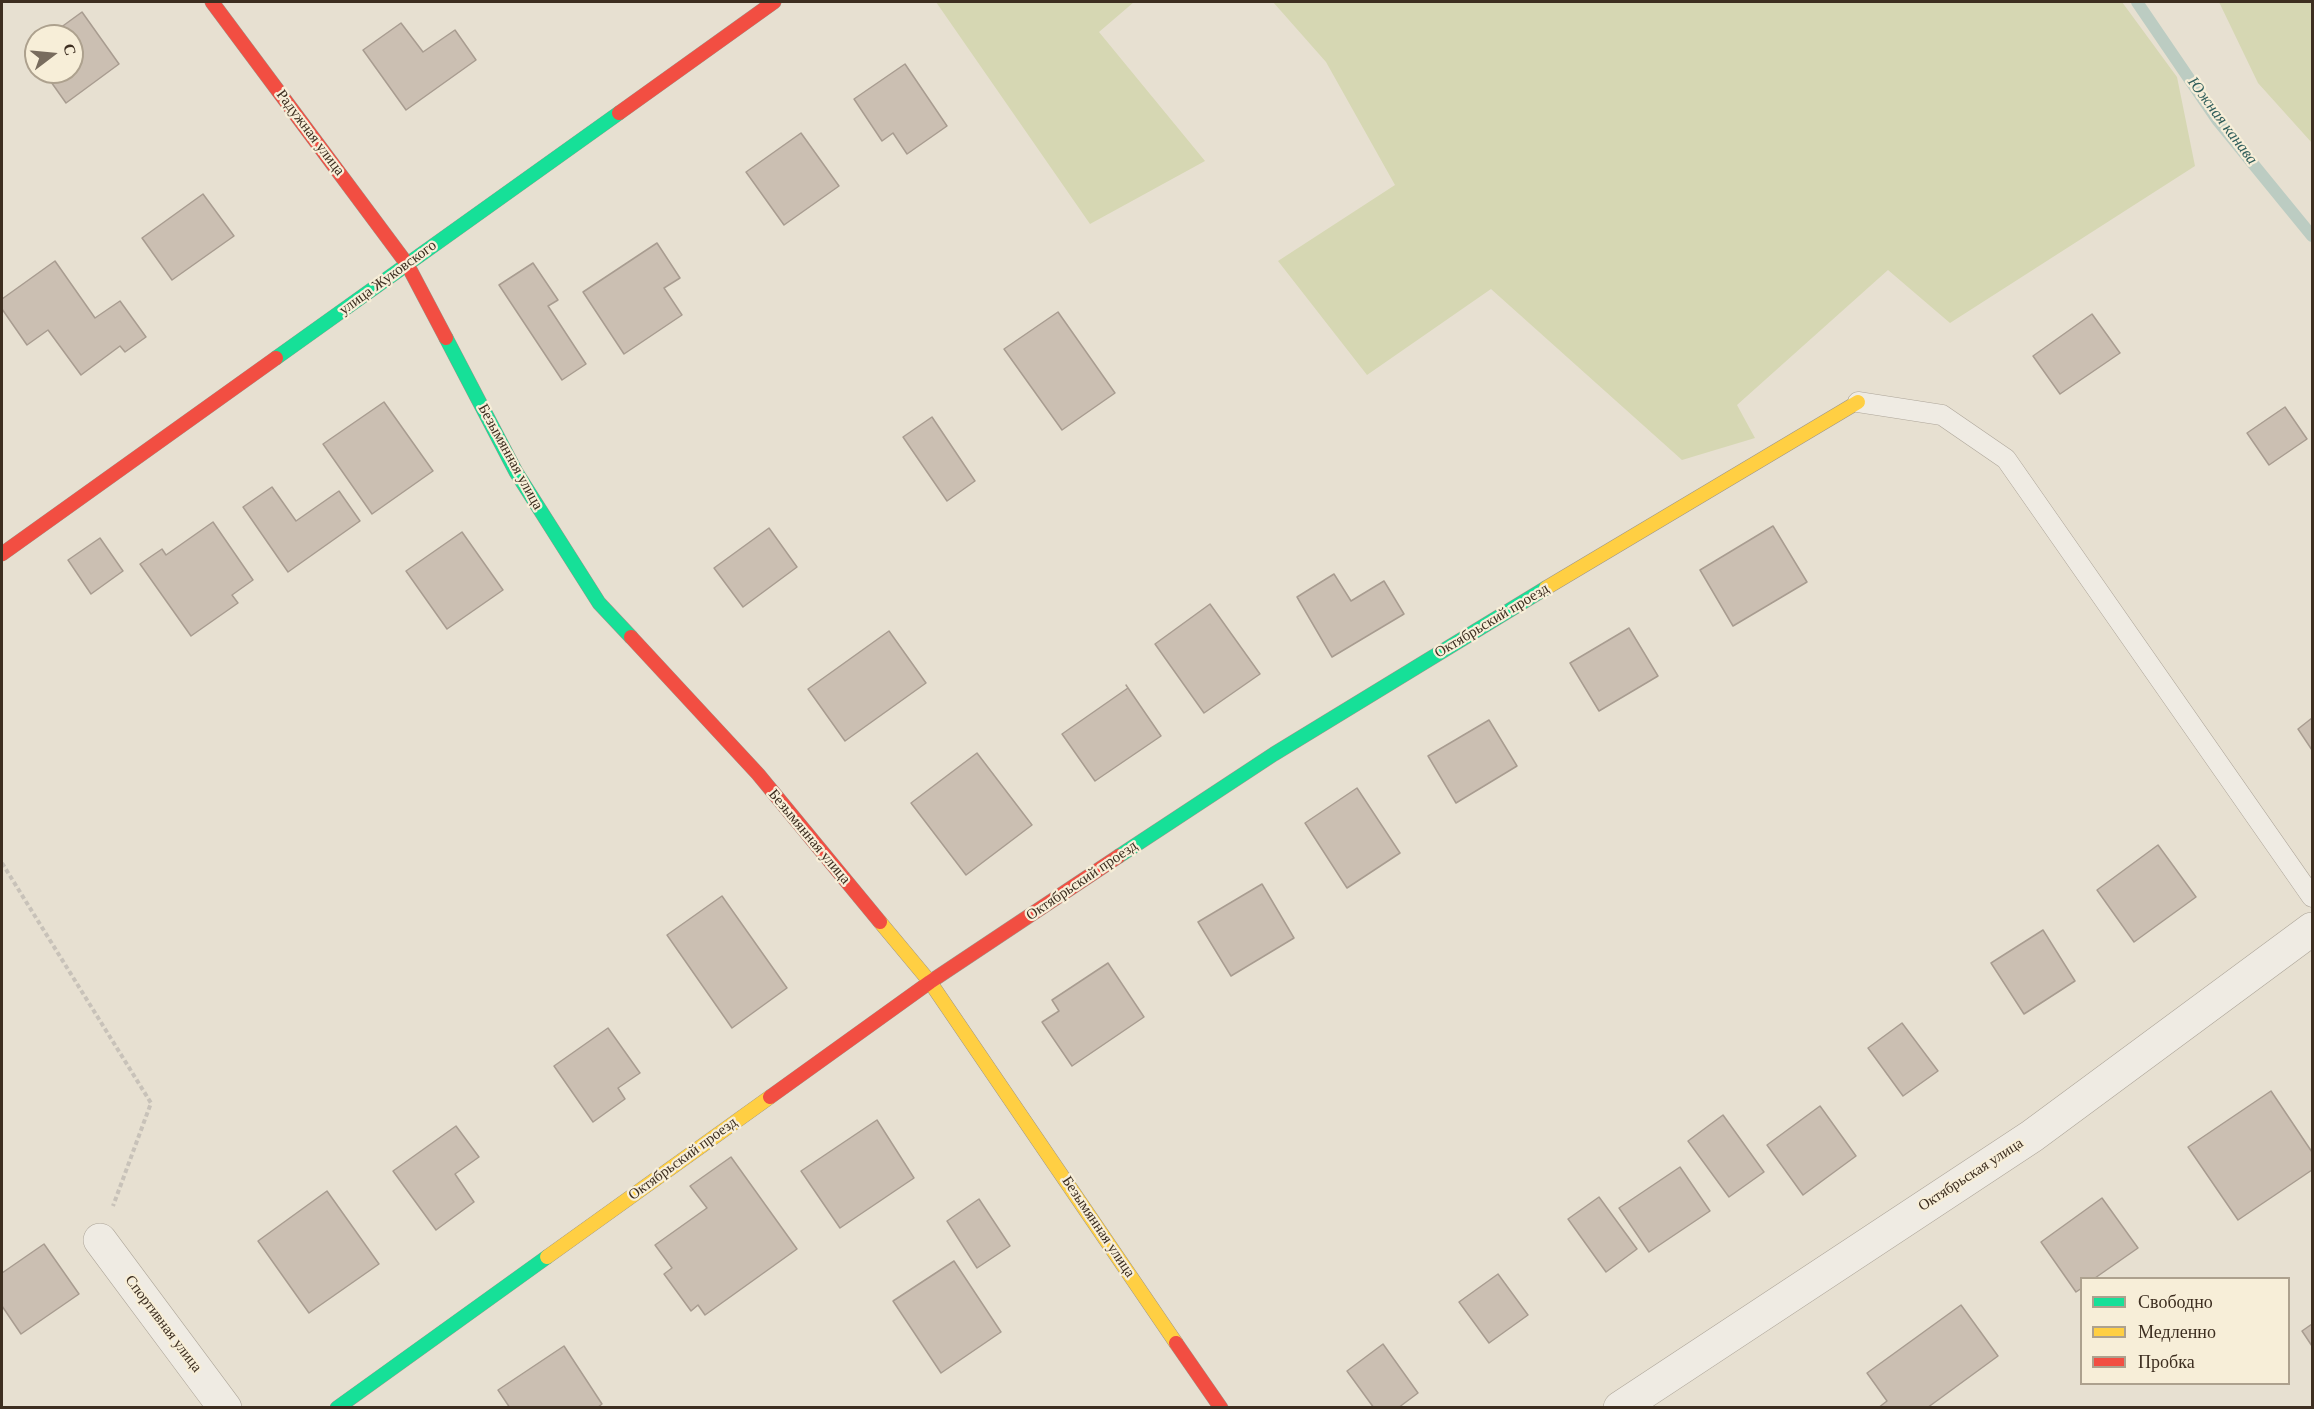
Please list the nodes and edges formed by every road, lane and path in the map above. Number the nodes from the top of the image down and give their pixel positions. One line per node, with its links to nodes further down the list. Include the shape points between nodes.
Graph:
1 (212, 2): 3 (street, Радужная улица)
2 (774, 2): 3 (street, улица Жуковского)
3 (407, 264): 5 (street, улица Жуковского); 9 (street, Безымянная улица, via 516,472 599,603 758,774)
4 (1858, 402): 7 (lane, via 1942,415 2006,459); 9 (street, Октябрьский проезд, via 1274,754)
5 (2, 554)
6 (2, 863): 10 (path, via 151,1103)
7 (2313, 897)
8 (2313, 929): 14 (street, Октябрьская улица, via 2032,1136)
9 (930, 982): 12 (street, Октябрьский проезд); 13 (street, Безымянная улица)
10 (100, 1240): 11 (street, Спортивная улица)
11 (225, 1407)
12 (337, 1407)
13 (1221, 1407)
14 (1620, 1407)

